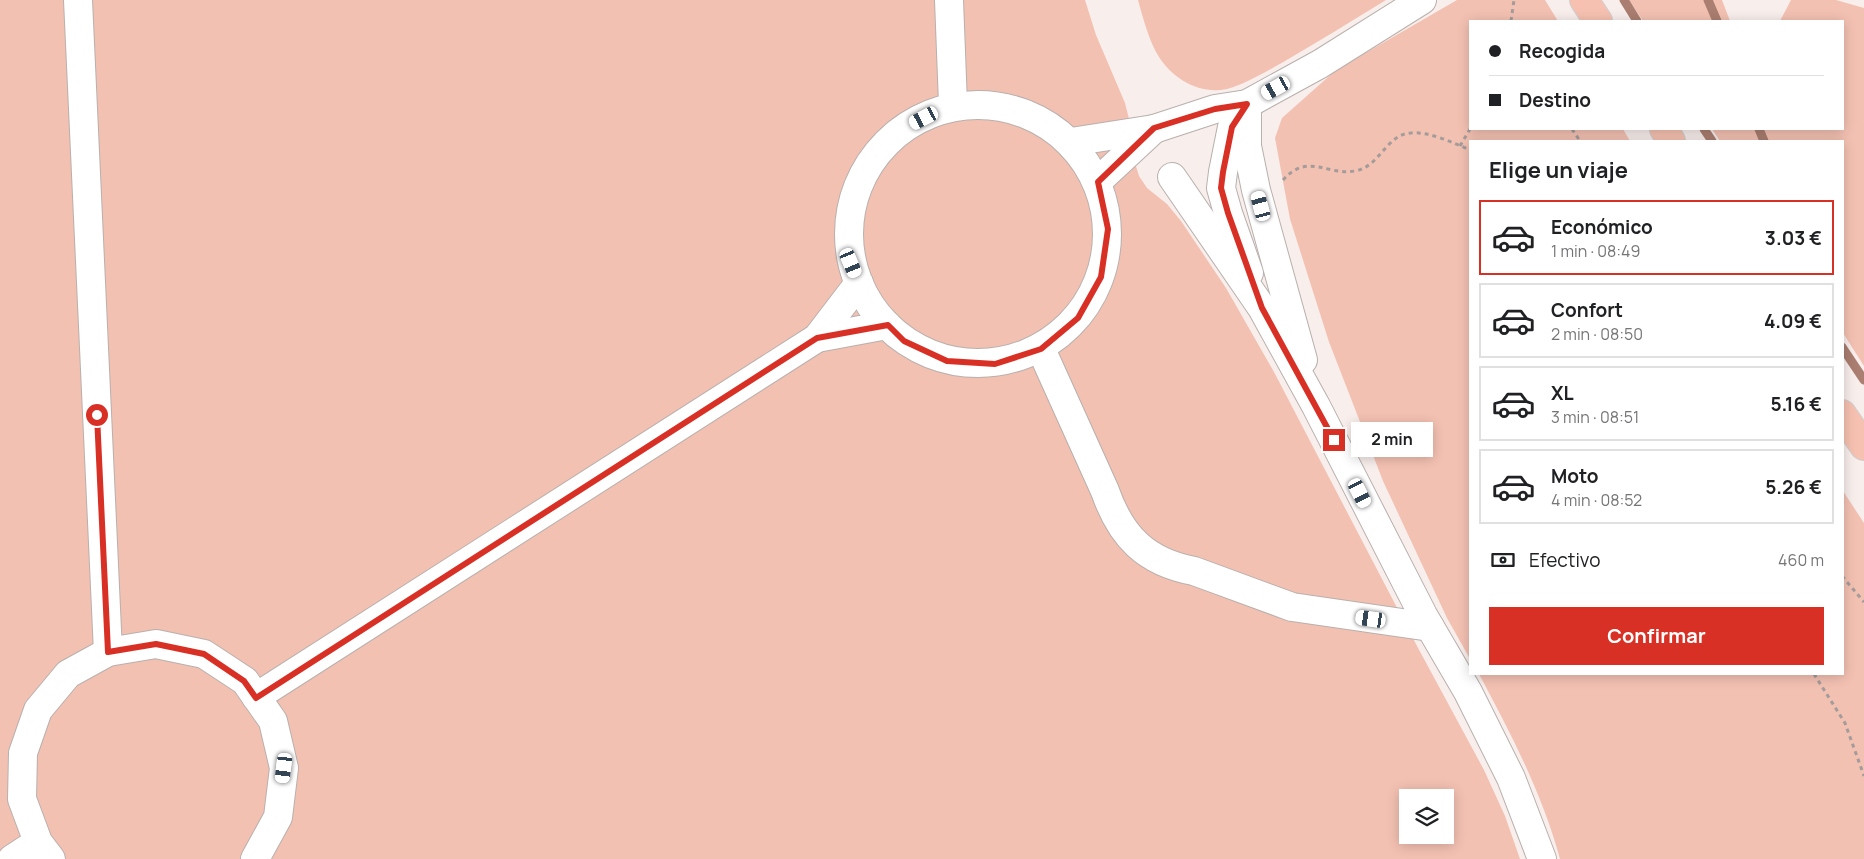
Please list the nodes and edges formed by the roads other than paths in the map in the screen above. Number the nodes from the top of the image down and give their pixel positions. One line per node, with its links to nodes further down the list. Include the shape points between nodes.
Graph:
1 (78, 0): 21 (street)
2 (949, 0): 6 (street)
3 (1422, 0): 7 (street, via 1320,64)
4 (1584, 0): 5 (highway)
5 (1597, 20)
6 (953, 104): 9 (street, via 985,104 1032,115); 12 (street, via 896,133 865,170 849,215 851,263)
7 (1247, 104): 8 (street, via 1215,109); 10 (street, via 1232,127); 17 (street, via 1247,146 1256,190)
8 (1154, 128): 9 (street); 11 (street)
9 (1071, 142): 11 (street)
10 (1223, 172): 13 (street, via 1221,188 1228,213); 13 (street, via 1193,184 1172,177)
11 (1098, 182): 16 (street, via 1108,229 1101,277 1078,318)
12 (860, 283): 14 (street, via 870,307); 15 (street)
13 (1262, 308): 17 (street)
14 (888, 325): 15 (street); 16 (street, via 904,341 947,361 995,364)
15 (817, 338): 22 (street)
16 (1041, 349): 20 (street, via 1111,510 1133,542 1148,554 1178,568 1292,608)
17 (1316, 406): 20 (street)
18 (1844, 417): 19 (highway)
19 (1864, 446)
20 (1430, 627): 26 (street, via 1468,692 1511,778)
21 (108, 652): 22 (street, via 156,644 204,654 244,681); 23 (street, via 68,674 38,710 23,753 22,799)
22 (256, 698): 25 (street, via 272,721 284,768 278,817)
23 (44, 851): 24 (street)
24 (12, 859)
25 (255, 859)
26 (1542, 859)

